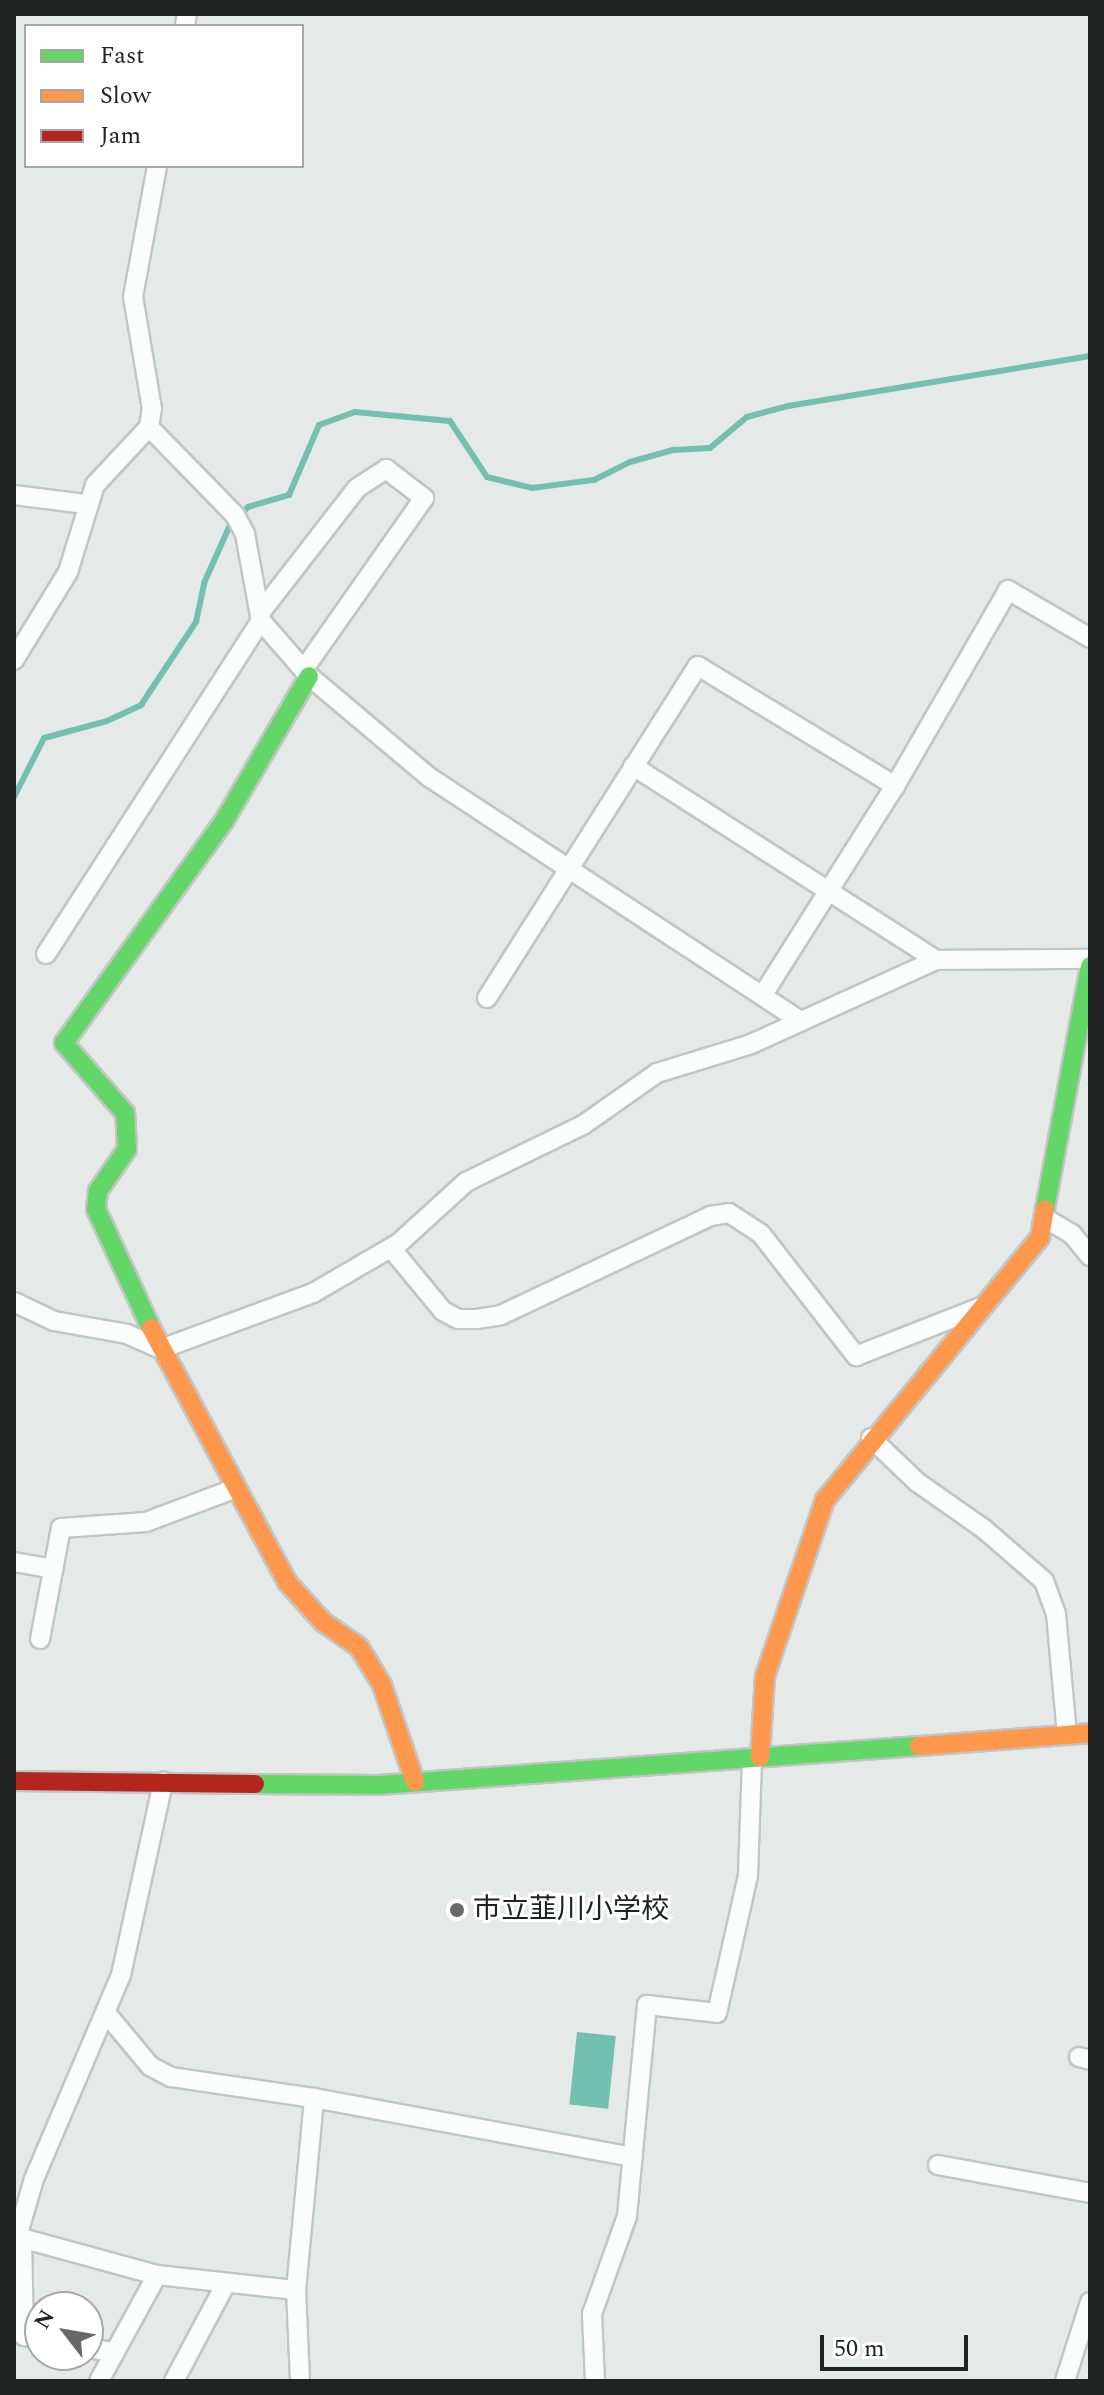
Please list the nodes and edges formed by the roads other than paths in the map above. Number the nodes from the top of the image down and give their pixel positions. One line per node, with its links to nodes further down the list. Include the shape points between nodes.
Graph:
1 (157, 168): 2 (street, via 133,297 152,409)
2 (149, 427): 4 (street, via 95,485); 5 (street, via 235,515 245,534)
3 (14, 495): 4 (street)
4 (85, 504): 7 (street, via 68,572)
5 (261, 617): 8 (street); 8 (street, via 357,488 386,469 424,498); 13 (street)
6 (1090, 638): 10 (street, via 1008,590)
7 (14, 660)
8 (306, 673): 11 (street, via 429,777); 25 (street, via 224,821 64,1043 125,1113 127,1149 98,1191 96,1209)
9 (633, 766): 10 (street, via 698,666); 11 (street); 12 (street)
10 (895, 786): 12 (street)
11 (568, 867): 17 (street); 18 (street)
12 (829, 889): 15 (street); 17 (street)
13 (46, 954)
14 (1090, 959): 15 (street)
15 (936, 960): 19 (street)
16 (1090, 966): 20 (street)
17 (764, 993): 19 (street)
18 (487, 998)
19 (800, 1021): 21 (street, via 751,1044 657,1073 583,1125 466,1182)
20 (1045, 1218): 22 (street, via 1072,1234); 24 (street, via 1040,1237)
21 (391, 1248): 24 (street, via 443,1311 458,1319 477,1319 501,1315 710,1216 729,1213 761,1234 856,1356); 25 (street, via 313,1293)
22 (1090, 1256)
23 (14, 1302): 25 (street, via 54,1321 127,1334)
24 (991, 1303): 26 (street)
25 (161, 1349): 27 (street)
26 (871, 1438): 32 (street, via 917,1482 984,1529 1044,1581 1056,1614); 33 (street, via 825,1500 771,1652)
27 (234, 1489): 29 (street, via 146,1522 61,1528); 36 (street, via 298,1598 359,1647 382,1685)
28 (14, 1562): 29 (street)
29 (53, 1569): 30 (street)
30 (40, 1639)
31 (1090, 1733): 32 (street)
32 (1067, 1735): 33 (street)
33 (756, 1758): 36 (street); 39 (street, via 748,1875 717,2013 647,2005)
34 (14, 1781): 35 (street)
35 (163, 1782): 36 (street); 37 (street, via 121,1975)
36 (415, 1782)
37 (106, 2013): 38 (street, via 150,2066 171,2077); 42 (street, via 34,2179)
38 (314, 2098): 39 (street); 45 (street)
39 (633, 2157): 53 (street, via 627,2216 592,2314)
40 (938, 2165): 41 (street)
41 (1090, 2193)
42 (17, 2237): 43 (street); 47 (street)
43 (157, 2275): 44 (street); 49 (street)
44 (226, 2283): 45 (street); 51 (street)
45 (296, 2290): 52 (street)
46 (1090, 2302): 54 (street)
47 (24, 2336)
48 (104, 2350): 49 (street)
49 (114, 2352): 50 (street)
50 (99, 2381)
51 (174, 2381)
52 (300, 2381)
53 (595, 2381)
54 (1065, 2381)

